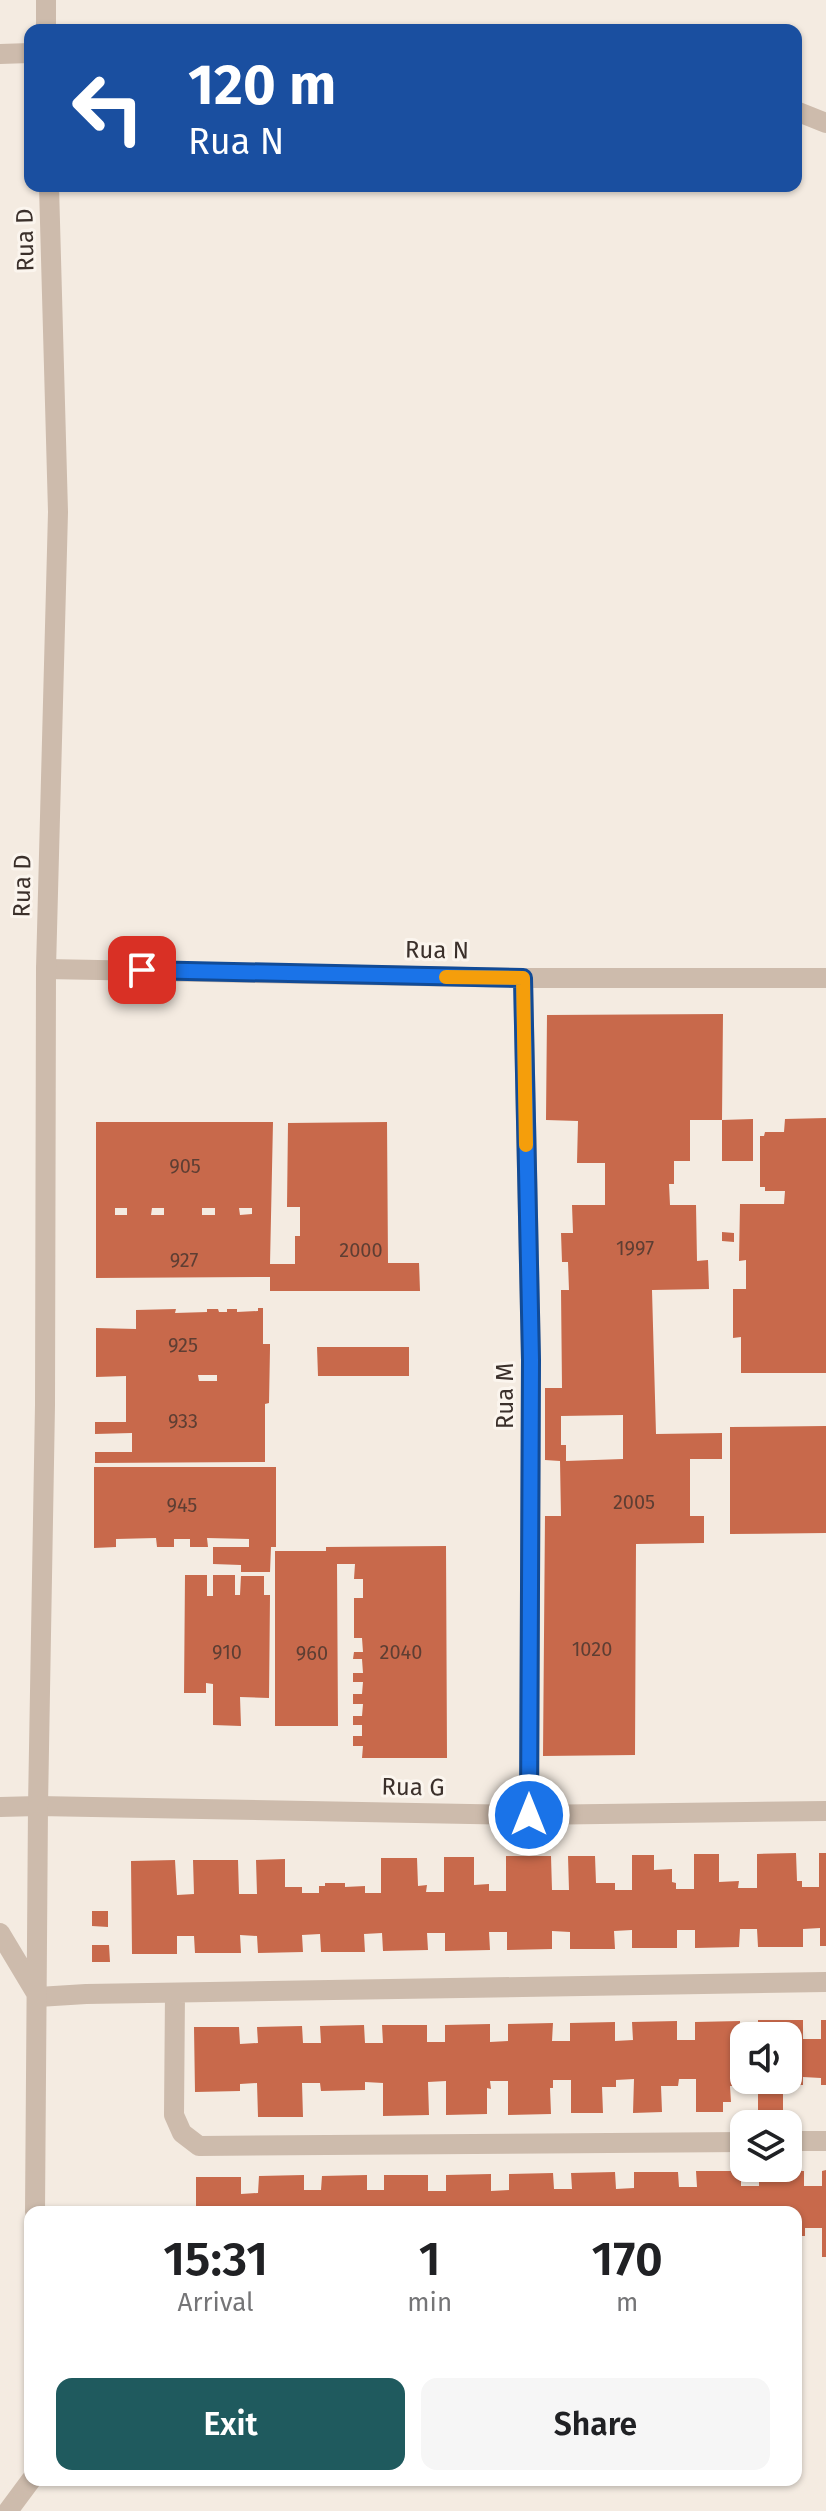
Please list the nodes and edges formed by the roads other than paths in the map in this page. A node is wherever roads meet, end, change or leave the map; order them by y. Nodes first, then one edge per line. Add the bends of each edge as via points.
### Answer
1 (46, 0) edge
2 (46, 24) edge
3 (24, 53) edge
4 (0, 54) edge
5 (802, 113) edge
6 (826, 123) edge
7 (49, 192) edge
8 (46, 969) junction
9 (523, 978) junction
10 (826, 978) edge
11 (38, 1806) junction
12 (0, 1807) edge
13 (826, 1811) edge
14 (529, 1815) junction
15 (0, 1933) edge
16 (826, 1982) edge
17 (175, 1993) junction
18 (38, 1997) junction
19 (802, 2141) edge
20 (826, 2141) edge
21 (730, 2142) edge
22 (35, 2206) edge
23 (27, 2486) edge
24 (8, 2511) edge

1 - 2 street
3 - 4 street
5 - 6 street
7 - 8 street, Rua D via 58,512
8 - 9 street, Rua N
8 - 11 street, Rua D
9 - 10 street, Rua N
9 - 14 street, Rua M via 531,1360
11 - 12 street, Rua G
11 - 14 street, Rua G
11 - 18 street, Rua D
13 - 14 street, Rua G
15 - 18 street
16 - 17 street
17 - 18 street
17 - 21 street via 174,2115 182,2133 199,2146
18 - 22 street, Rua D
19 - 20 street
23 - 24 street

